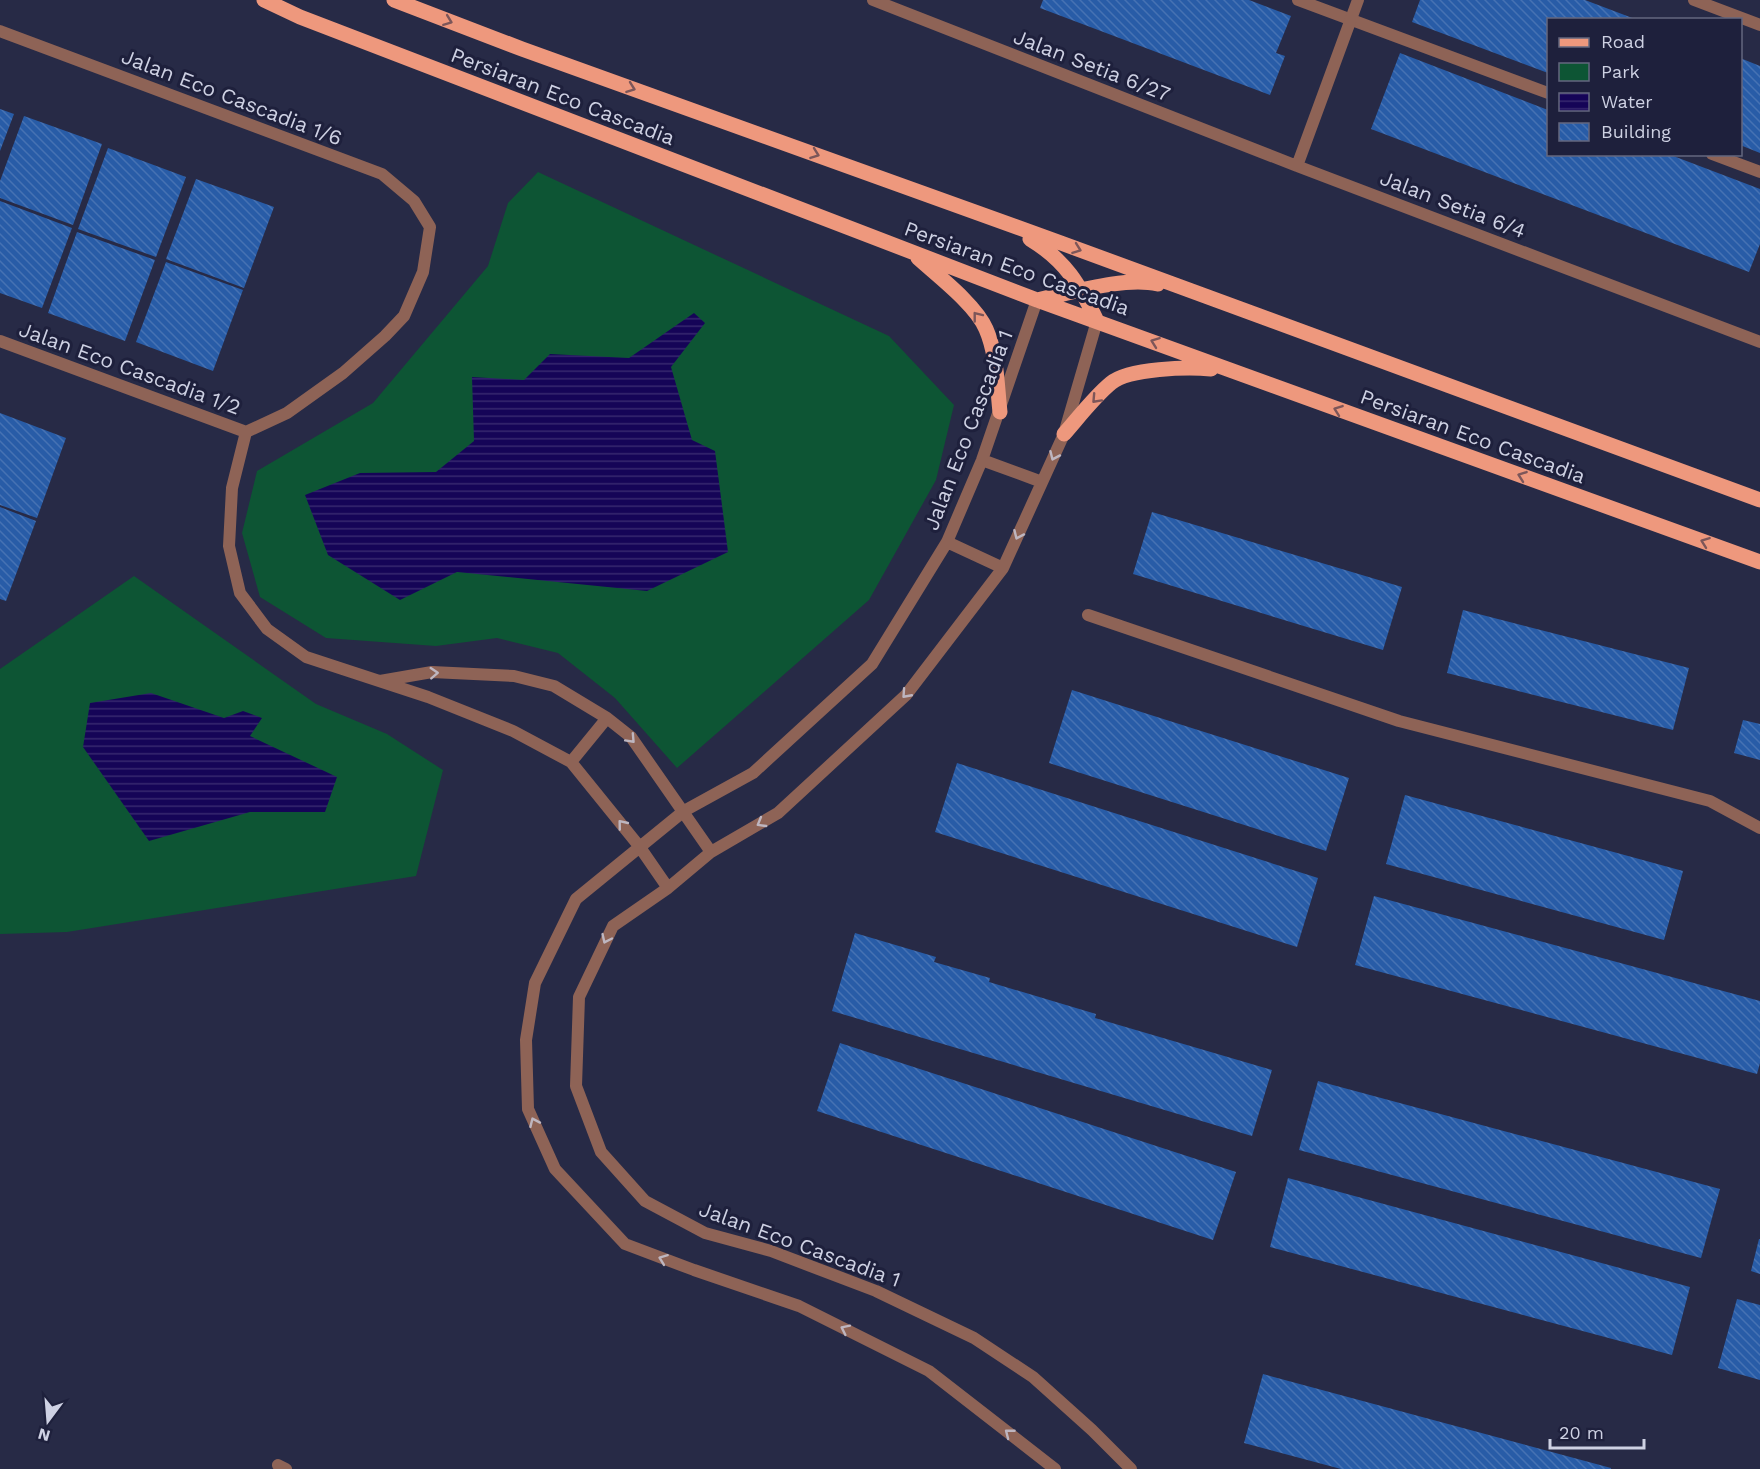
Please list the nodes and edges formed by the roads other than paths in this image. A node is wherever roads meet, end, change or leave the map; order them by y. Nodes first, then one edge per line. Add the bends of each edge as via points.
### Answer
1 (264, 0) edge
2 (394, 0) edge
3 (873, 0) edge
4 (1298, 0) edge
5 (1358, 0) edge
6 (1694, 0) edge
7 (1742, 18) edge
8 (1742, 18) edge
9 (1351, 20) junction
10 (1760, 25) edge
11 (0, 31) edge
12 (1547, 93) edge
13 (1717, 156) edge
14 (1297, 166) junction
15 (1760, 172) edge
16 (1005, 222) junction
17 (910, 251) junction
18 (1082, 290) junction
19 (1203, 295) junction
20 (1037, 300) junction
21 (1097, 321) junction
22 (0, 341) edge
23 (1760, 342) edge
24 (1229, 370) junction
25 (1000, 412) junction
26 (246, 432) junction
27 (1064, 434) junction
28 (982, 460) junction
29 (1042, 482) junction
30 (1760, 500) edge
31 (947, 542) junction
32 (1760, 562) edge
33 (1003, 568) junction
34 (1088, 615) dead end
35 (376, 682) junction
36 (607, 718) junction
37 (572, 762) junction
38 (684, 811) junction
39 (1760, 828) edge
40 (639, 846) junction
41 (711, 852) junction
42 (668, 888) junction
43 (1055, 1469) edge
44 (1131, 1469) edge

1 - 17 main road, Persiaran Eco Cascadia
2 -> 16 main road, Persiaran Eco Cascadia
3 - 14 street, Jalan Setia 6/27
4 - 9 street
5 - 9 street
6 - 8 street
7 - 10 street
9 - 12 street
9 - 14 street
11 - 26 street, Jalan Eco Cascadia 1/6 via 382,174 414,201 430,227 423,272 404,315 333,380 287,413
13 - 15 street
14 - 23 street, Jalan Setia 6/4
16 - 18 main road via 1050,251
16 -> 19 main road, Persiaran Eco Cascadia
17 - 20 main road, Persiaran Eco Cascadia
25 -> 17 main road via 986,328 951,288
18 - 19 main road via 1150,282
18 - 20 main road
18 - 21 main road
19 - 30 main road, Persiaran Eco Cascadia
20 - 21 main road, Persiaran Eco Cascadia
20 - 25 street, Jalan Eco Cascadia 1
24 -> 21 main road, Persiaran Eco Cascadia
21 - 27 street, Jalan Eco Cascadia 1
22 - 26 street, Jalan Eco Cascadia 1/2
24 -> 27 main road via 1191,367 1141,372 1113,381
32 -> 24 main road, Persiaran Eco Cascadia
25 - 28 street, Jalan Eco Cascadia 1
26 - 35 street via 232,488 229,546 240,593 267,629 306,657
27 -> 29 street, Jalan Eco Cascadia 1
28 - 29 street
28 - 31 street, Jalan Eco Cascadia 1
29 -> 33 street, Jalan Eco Cascadia 1
31 - 33 street
31 - 38 street, Jalan Eco Cascadia 1 via 873,664 753,773
33 -> 41 street, Jalan Eco Cascadia 1 via 906,695 778,813
34 - 39 street via 1399,721 1710,801
35 -> 36 street via 432,672 514,676 554,686
35 - 37 street via 428,697 513,731
36 - 37 street
36 -> 38 street via 631,737
40 -> 37 street
38 - 40 street, Jalan Eco Cascadia 1
38 - 41 street
40 - 42 street
43 -> 40 street, Jalan Eco Cascadia 1 via 930,1371 799,1306 625,1244 555,1169 528,1109 526,1040 535,983 576,899
41 - 42 street, Jalan Eco Cascadia 1
42 -> 44 street, Jalan Eco Cascadia 1 via 613,926 579,997 576,1086 601,1152 645,1201 705,1233 771,1251 876,1291 974,1338 1033,1377

